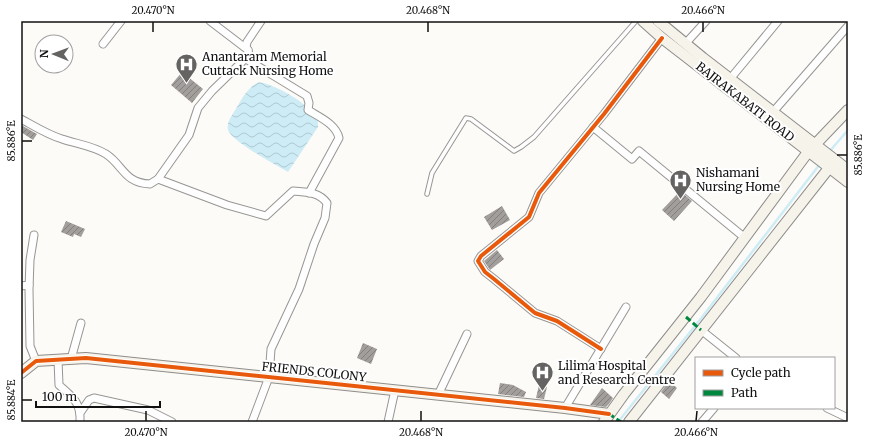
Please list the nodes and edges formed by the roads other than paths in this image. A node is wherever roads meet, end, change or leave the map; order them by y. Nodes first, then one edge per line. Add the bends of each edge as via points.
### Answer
1 (121, 21) edge
2 (210, 21) edge
3 (261, 21) edge
4 (636, 21) edge
5 (643, 21) edge
6 (658, 21) edge
7 (706, 21) edge
8 (778, 21) edge
9 (848, 26) edge
10 (662, 38) junction
11 (103, 44) dead end
12 (685, 44) junction
13 (248, 50) junction
14 (246, 59) junction
15 (730, 79) junction
16 (848, 110) edge
17 (773, 112) junction
18 (21, 118) edge
19 (593, 127) junction
20 (813, 149) junction
21 (829, 163) junction
22 (848, 170) edge
23 (158, 179) junction
24 (848, 182) edge
25 (309, 193) junction
26 (427, 194) dead end
27 (34, 234) dead end
28 (745, 238) junction
29 (30, 285) junction
30 (21, 286) edge
31 (626, 307) dead end
32 (81, 323) dead end
33 (701, 330) junction
34 (467, 334) dead end
35 (601, 350) junction
36 (735, 357) edge
37 (71, 359) junction
38 (58, 360) junction
39 (36, 361) junction
40 (21, 373) edge
41 (269, 377) junction
42 (395, 390) junction
43 (438, 395) junction
44 (565, 408) junction
45 (713, 409) edge
46 (830, 409) edge
47 (80, 413) junction
48 (846, 417) edge
49 (607, 418) edge
50 (80, 422) edge
51 (172, 422) edge
52 (252, 422) edge
53 (388, 422) edge
54 (629, 422) edge
55 (702, 422) edge

1 - 11 street
2 - 13 street
3 - 13 street via 247,42
4 - 26 lane via 534,137 514,151 471,119 466,118 432,173
5 - 10 street, BAJRAKABATI ROAD
6 - 12 street, BAJRAKABATI ROAD
7 - 12 street
8 - 15 street
9 - 17 street
10 - 19 street
10 - 20 street, BAJRAKABATI ROAD
12 - 15 street, BAJRAKABATI ROAD
13 - 14 street via 249,55
14 - 23 street via 198,108 189,134
14 - 25 street via 307,96 308,110 335,128 338,134 339,138
15 - 17 street, BAJRAKABATI ROAD
16 - 20 street
17 - 20 street, BAJRAKABATI ROAD
18 - 23 street via 42,131 106,154 135,181 150,184
19 - 28 street via 632,159 639,151
19 - 35 street via 539,192 529,217 478,261 485,272 535,313 557,321
20 - 21 street, BAJRAKABATI ROAD
20 - 28 street
21 - 22 street, BAJRAKABATI ROAD
21 - 24 street, BAJRAKABATI ROAD
21 - 33 street
23 - 25 street via 227,205 266,216 293,191
25 - 41 street via 322,197 327,203 325,218 299,289 271,349
27 - 29 street
28 - 49 street
29 - 30 street
29 - 39 street via 30,346
31 - 35 street
32 - 37 street
33 - 36 street
33 - 54 street
34 - 43 street
35 - 44 street
37 - 38 street, FRIENDS COLONY
37 - 41 street, FRIENDS COLONY via 86,358
38 - 39 street, FRIENDS COLONY
38 - 47 street via 59,385 77,401
39 - 40 street
41 - 42 street, FRIENDS COLONY
41 - 52 street
42 - 43 street, FRIENDS COLONY
42 - 53 street
43 - 44 street, FRIENDS COLONY
44 - 49 street, FRIENDS COLONY
45 - 55 street
46 - 48 street
47 - 50 street
47 - 51 street via 89,400 94,398 148,410

